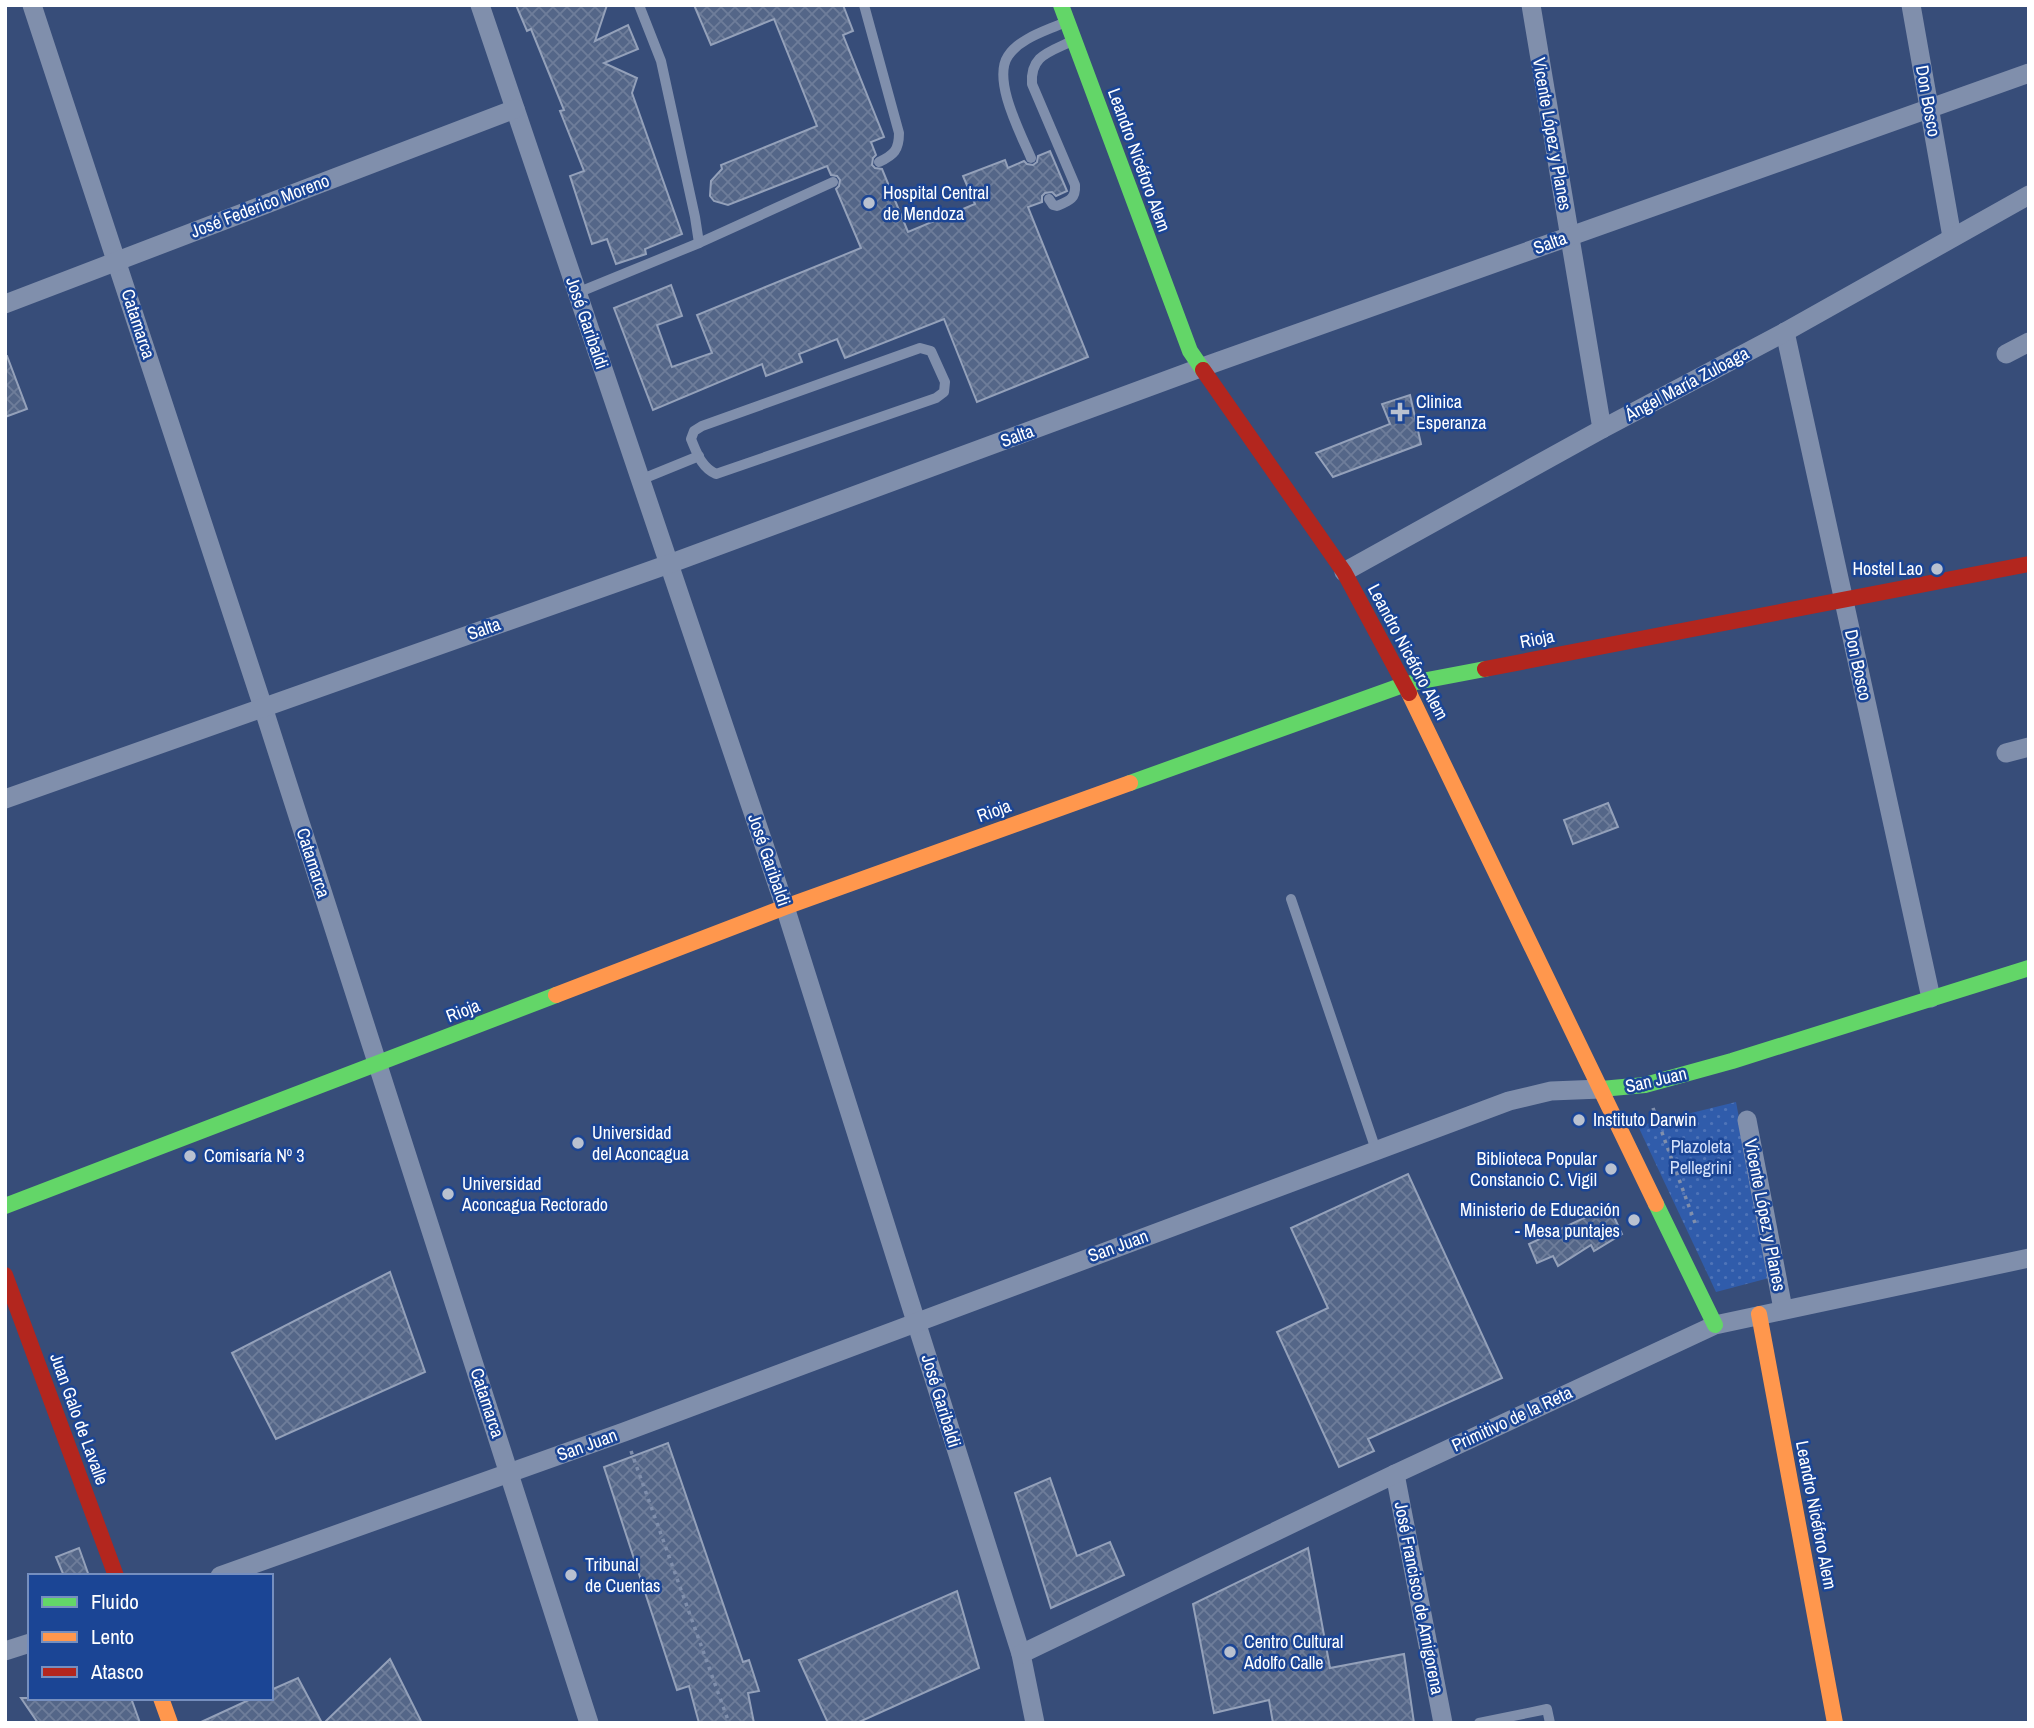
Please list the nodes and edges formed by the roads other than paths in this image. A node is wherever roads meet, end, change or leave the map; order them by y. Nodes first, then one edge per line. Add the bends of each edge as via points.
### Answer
1 (32, 5) edge
2 (480, 5) edge
3 (639, 5) edge
4 (864, 5) edge
5 (1531, 5) edge
6 (1911, 5) edge
7 (1064, 13) edge
8 (1074, 40) junction
9 (2029, 73) edge
10 (1928, 108) junction
11 (515, 109) junction
12 (1031, 158) dead end
13 (879, 162) dead end
14 (833, 182) dead end
15 (2029, 195) edge
16 (1049, 199) dead end
17 (1570, 236) junction
18 (1952, 237) junction
19 (699, 243) junction
20 (118, 261) junction
21 (577, 293) junction
22 (5, 304) edge
23 (1785, 332) junction
24 (2029, 342) edge
25 (2006, 354) dead end
26 (1200, 368) junction
27 (1602, 429) junction
28 (698, 456) junction
29 (640, 480) junction
30 (668, 565) junction
31 (2029, 565) edge
32 (1344, 572) junction
33 (1844, 600) junction
34 (1406, 684) junction
35 (263, 707) junction
36 (2029, 747) edge
37 (2006, 753) dead end
38 (5, 799) edge
39 (1291, 899) dead end
40 (785, 906) junction
41 (2029, 968) edge
42 (1931, 998) junction
43 (377, 1065) junction
44 (1601, 1089) junction
45 (1747, 1121) dead end
46 (1376, 1150) junction
47 (5, 1206) edge
48 (2029, 1258) edge
49 (5, 1275) edge
50 (1783, 1309) junction
51 (1759, 1314) junction
52 (916, 1321) junction
53 (1715, 1325) junction
54 (509, 1473) junction
55 (1395, 1474) junction
56 (115, 1574) edge
57 (226, 1574) edge
58 (28, 1644) edge
59 (5, 1651) edge
60 (1021, 1654) junction
61 (162, 1700) edge
62 (170, 1723) edge
63 (589, 1723) edge
64 (1035, 1723) edge
65 (1443, 1723) edge
66 (1479, 1723) edge
67 (1550, 1723) edge
68 (1835, 1723) edge

1 - 20 street, Catamarca
2 - 11 street, José Garibaldi
3 - 19 lane via 661,61
4 - 13 lane via 899,133 899,147
5 - 17 street, Vicente López y Planes
6 - 10 street, Don Bosco
7 - 8 street, Leandro Nicéforo Alem
7 - 12 lane via 1007,57 1005,92
8 - 16 lane via 1040,57 1031,69 1032,84 1075,185 1073,199 1058,206
8 - 26 street, Leandro Nicéforo Alem via 1183,334
9 - 10 street, Salta
10 - 17 street, Salta
10 - 18 street, Don Bosco
11 - 20 street, José Federico Moreno
11 - 21 street, José Garibaldi
14 - 19 lane
15 - 18 street, Ángel María Zuloaga
17 - 26 street, Salta
17 - 27 street, Vicente López y Planes
18 - 23 street, Ángel María Zuloaga
19 - 21 lane
20 - 22 street, José Federico Moreno
20 - 35 street, Catamarca
21 - 29 street, José Garibaldi
23 - 27 street, Ángel María Zuloaga
23 - 33 street, Don Bosco
24 - 25 street
26 - 30 street, Salta
26 - 32 street, Leandro Nicéforo Alem
27 - 32 street, Ángel María Zuloaga
28 - 28 lane via 706,469 716,474 936,398 944,392 945,382 931,351 920,348 702,426 691,439
28 - 29 lane
29 - 30 street, José Garibaldi
30 - 35 street, Salta
30 - 40 street, José Garibaldi
31 - 33 street, Rioja
32 - 34 street, Leandro Nicéforo Alem
33 - 34 street, Rioja
33 - 42 street, Don Bosco
34 - 40 street, Rioja
34 - 44 street, Leandro Nicéforo Alem
35 - 38 street, Salta
35 - 43 street, Catamarca
36 - 37 street
39 - 46 lane
40 - 43 street, Rioja
40 - 52 street, José Garibaldi
41 - 42 street, San Juan
42 - 44 street, San Juan via 1644,1085
43 - 47 street, Rioja
43 - 54 street, Catamarca
44 - 46 street, San Juan via 1529,1094
44 - 53 street, Leandro Nicéforo Alem
45 - 50 street, Vicente López y Planes
46 - 52 street, San Juan
48 - 50 street, Primitivo de la Reta
49 - 56 street, Juan Galo de Lavalle
50 - 51 street, Primitivo de la Reta
51 - 53 street, Primitivo de la Reta
51 - 68 street, Leandro Nicéforo Alem
52 - 54 street, San Juan
52 - 60 street, José Garibaldi
53 - 55 street, Primitivo de la Reta
54 - 57 street, San Juan
54 - 63 street, Catamarca
55 - 60 street, Primitivo de la Reta
55 - 65 street, José Francisco de Amigorena
58 - 59 street
60 - 64 street, José Garibaldi
61 - 62 street
66 - 67 lane via 1547,1709

